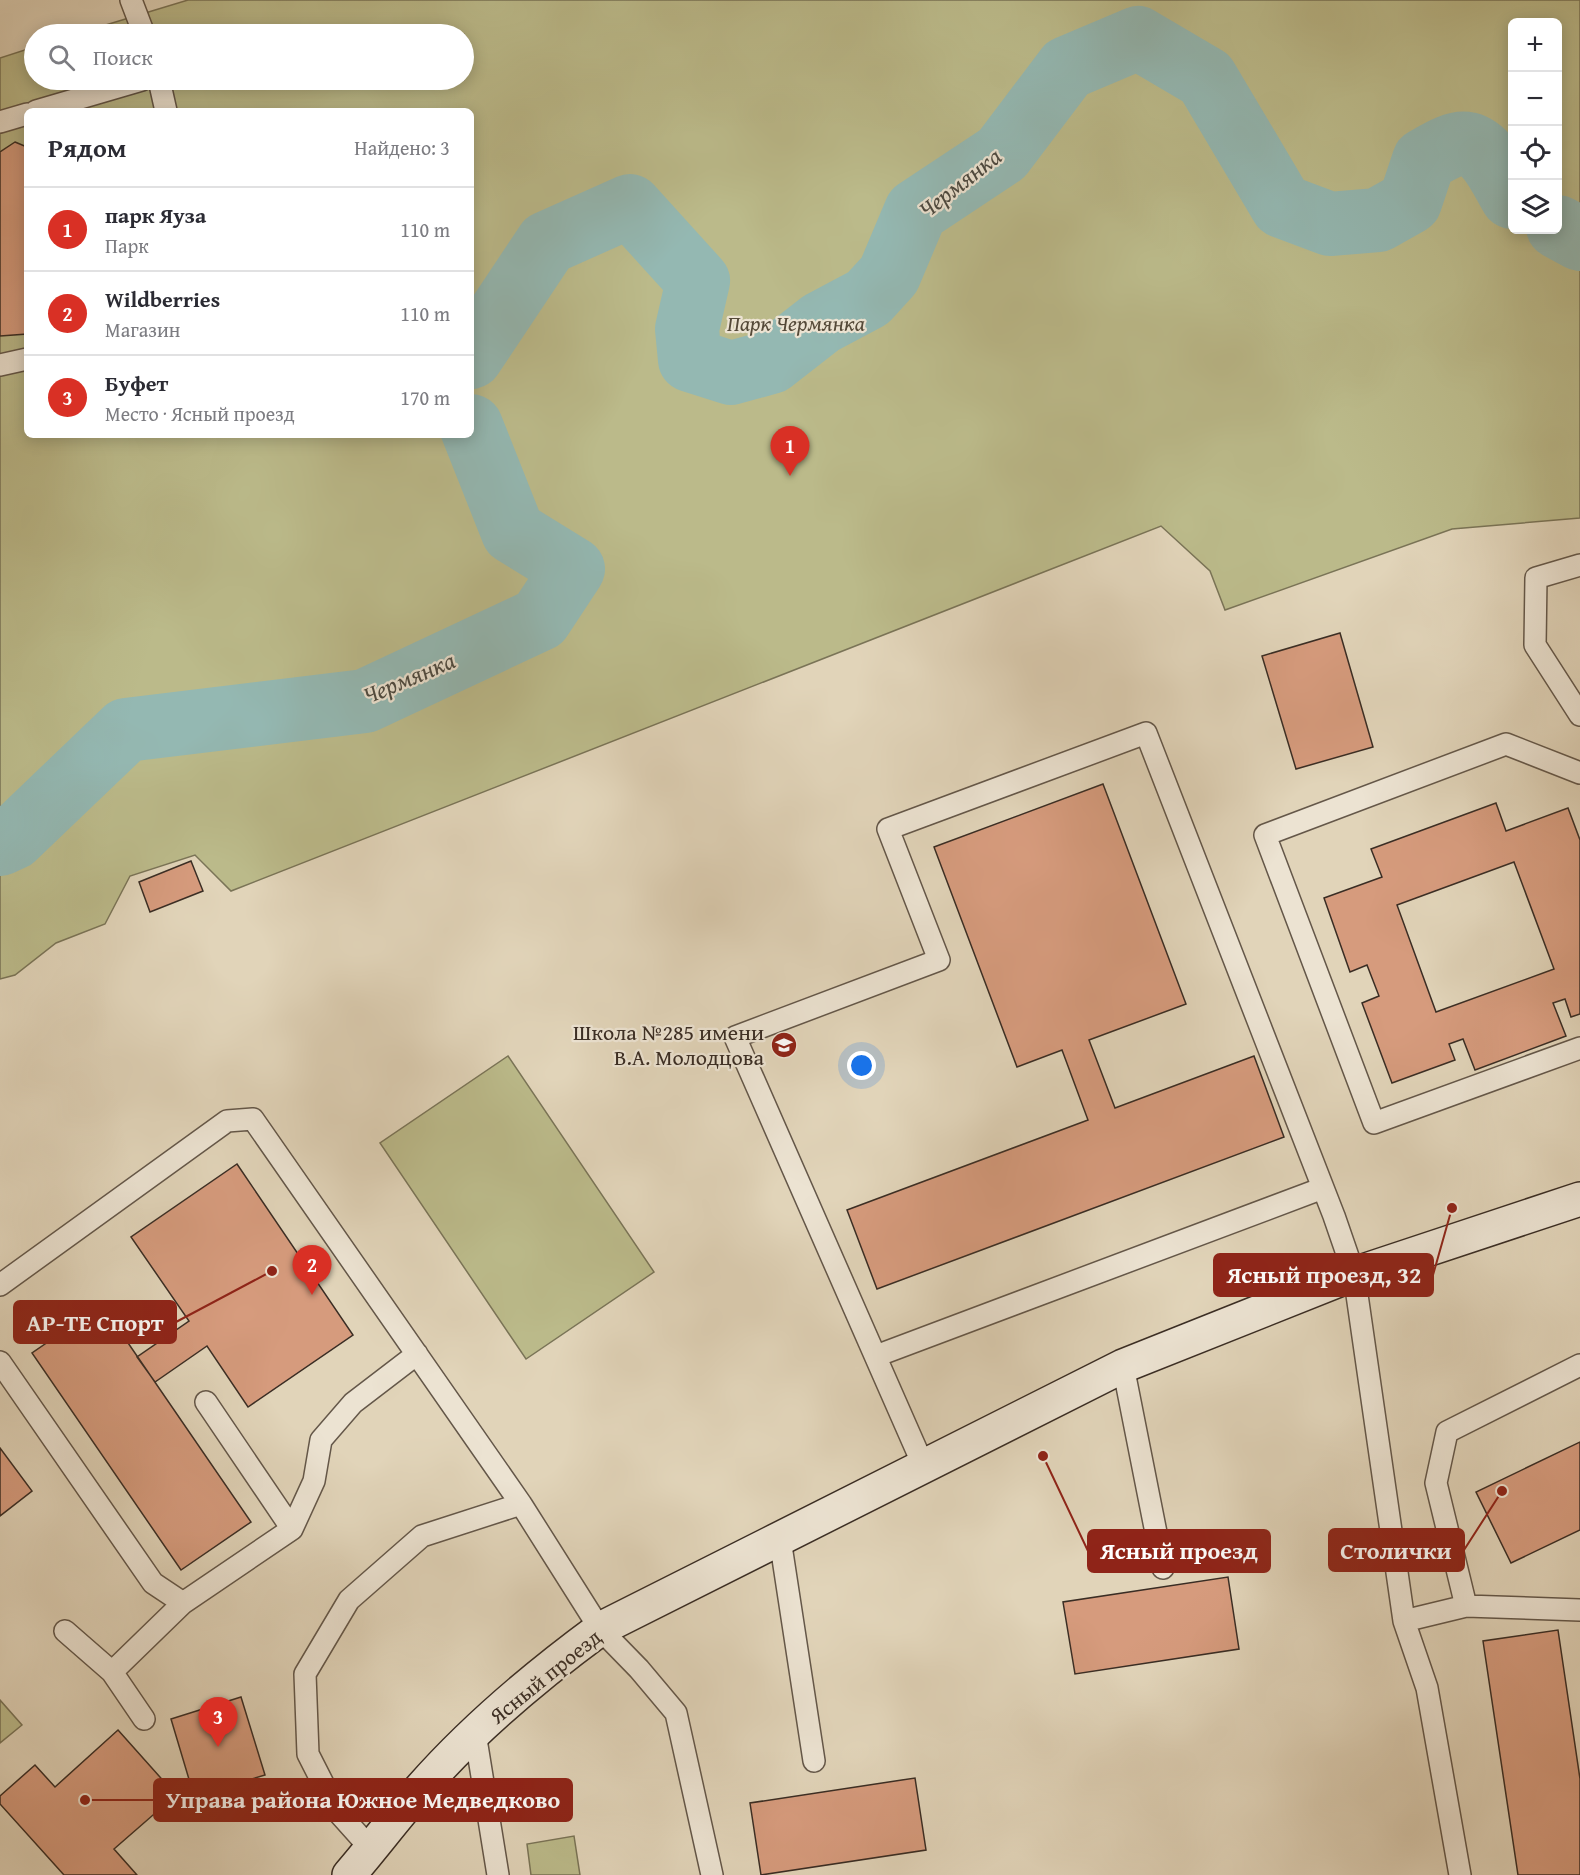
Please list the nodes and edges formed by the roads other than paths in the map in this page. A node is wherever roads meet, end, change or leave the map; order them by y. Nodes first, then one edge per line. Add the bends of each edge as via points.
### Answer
1 (132, 0) edge
2 (140, 24) edge
3 (108, 90) edge
4 (161, 90) edge
5 (46, 108) edge
6 (165, 108) edge
7 (24, 115) edge
8 (0, 122) edge
9 (24, 359) edge
10 (0, 365) edge
11 (1580, 566) edge
12 (1580, 715) edge
13 (1580, 773) edge
14 (1580, 1048) edge
15 (1323, 1188) junction
16 (1580, 1199) edge
17 (1354, 1274) junction
18 (0, 1285) edge
19 (417, 1354) junction
20 (876, 1356) junction
21 (0, 1362) edge
22 (1580, 1365) edge
23 (1123, 1366) junction
24 (206, 1402) dead end
25 (924, 1467) junction
26 (521, 1504) junction
27 (292, 1529) junction
28 (780, 1539) junction
29 (1163, 1568) dead end
30 (183, 1602) junction
31 (1466, 1606) junction
32 (1580, 1610) edge
33 (1404, 1621) junction
34 (600, 1629) junction
35 (65, 1631) dead end
36 (112, 1672) junction
37 (144, 1719) dead end
38 (475, 1733) junction
39 (814, 1761) dead end
40 (371, 1849) junction
41 (349, 1875) edge
42 (498, 1875) edge
43 (712, 1875) edge
44 (1460, 1875) edge

1 - 2 lane
3 - 5 lane
4 - 6 lane
7 - 8 lane
9 - 10 lane
11 - 12 lane via 1536,578 1535,645
13 - 14 lane via 1506,744 1265,835 1374,1123
15 - 17 lane
15 - 20 lane
15 - 20 lane via 1146,732 888,829 939,960 735,1037
16 - 17 street, Ясный проезд
17 - 23 street, Ясный проезд
17 - 33 lane
18 - 19 lane via 227,1121 253,1119
19 - 26 lane
19 - 27 lane via 353,1403 321,1440 314,1481
20 - 25 lane
21 - 30 lane via 153,1583
22 - 31 lane via 1447,1432 1436,1483
23 - 25 street, Ясный проезд
23 - 29 lane
24 - 27 lane
25 - 28 street, Ясный проезд
26 - 34 lane
26 - 40 lane via 423,1536 349,1600 305,1674 308,1754 337,1811
27 - 30 lane
28 - 34 street, Ясный проезд
28 - 39 lane
30 - 36 lane
31 - 32 lane
31 - 33 lane
33 - 44 lane via 1427,1688
34 - 38 street, Ясный проезд via 543,1671
34 - 43 lane via 676,1713
35 - 36 lane
36 - 37 lane
38 - 40 street, Ясный проезд via 423,1786
38 - 42 lane
40 - 41 street, Ясный проезд

